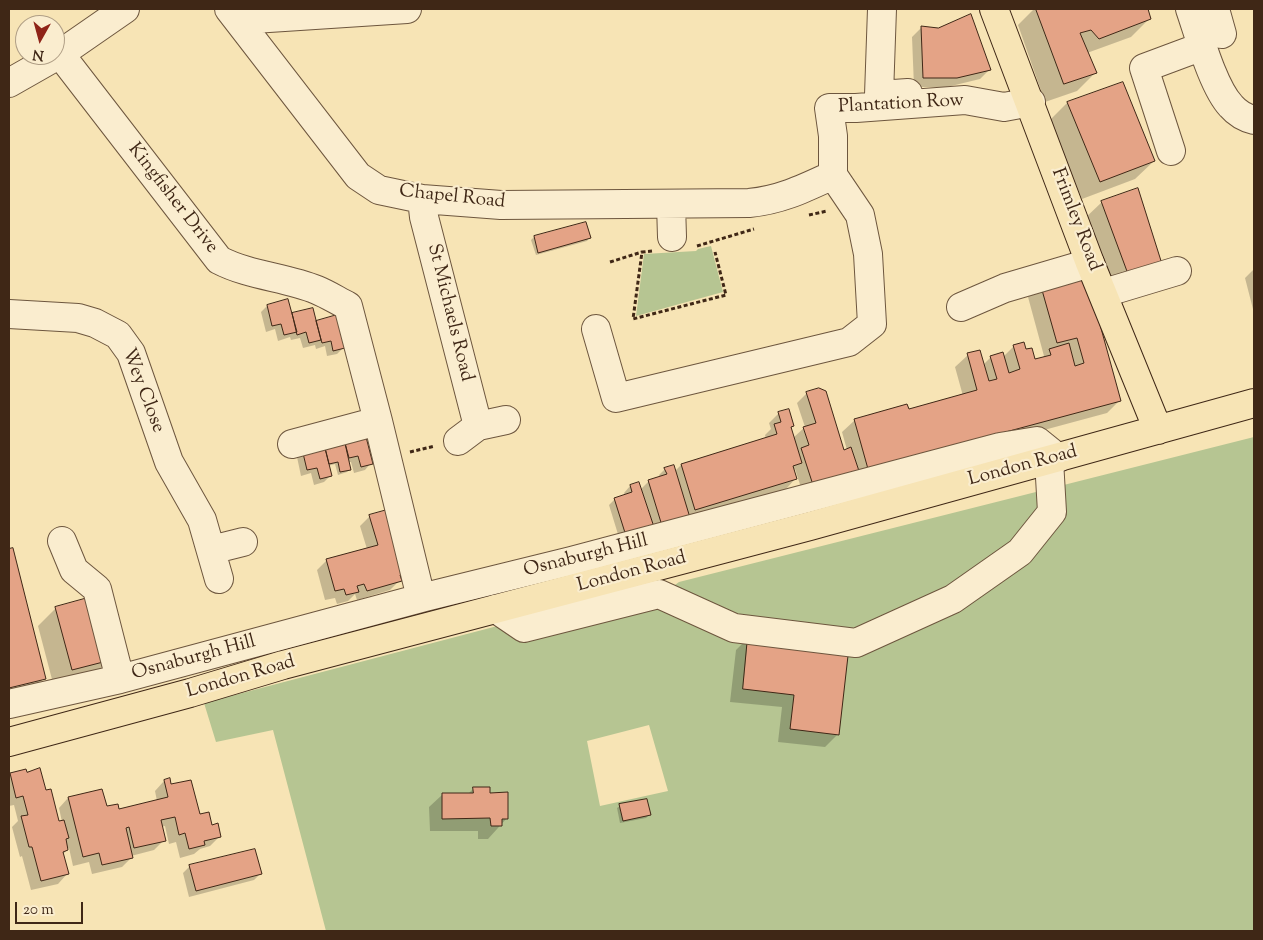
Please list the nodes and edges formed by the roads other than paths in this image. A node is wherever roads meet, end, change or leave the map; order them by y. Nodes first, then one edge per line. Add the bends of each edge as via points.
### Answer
1 (125, 9) edge
2 (407, 9) edge
3 (882, 9) edge
4 (994, 9) edge
5 (1190, 9) edge
6 (233, 14) edge
7 (1213, 30) edge
8 (65, 51) edge
9 (65, 60) edge
10 (41, 65) edge
11 (9, 83) edge
12 (1027, 94) junction
13 (1254, 120) edge
14 (1171, 151) dead end
15 (833, 175) junction
16 (422, 200) junction
17 (671, 204) junction
18 (673, 245) road end
19 (1090, 263) junction
20 (1177, 271) dead end
21 (1104, 294) junction
22 (961, 307) dead end
23 (9, 314) edge
24 (596, 330) dead end
25 (1254, 403) edge
26 (506, 420) dead end
27 (378, 421) junction
28 (1158, 430) junction
29 (292, 444) dead end
30 (1053, 459) junction
31 (62, 541) dead end
32 (243, 542) dead end
33 (211, 550) junction
34 (218, 579) dead end
35 (421, 598) junction
36 (496, 609) junction
37 (107, 682) junction
38 (9, 704) edge
39 (117, 713) junction
40 (9, 742) edge

1 - 8 street
2 - 6 street
3 - 12 street via 879,95
4 - 12 main road, Frimley Road
5 - 7 street
6 - 16 street, Chapel Road via 358,176 379,190
7 - 13 street via 1221,92 1232,108
7 - 14 street via 1144,68
9 - 27 street, Kingfisher Drive via 220,260 233,267 317,290 348,306
10 - 11 street
12 - 15 street, Plantation Row via 1004,107 965,100 829,108
12 - 19 main road, Frimley Road
15 - 17 street, Chapel Road via 768,201
15 - 24 street via 860,215 868,254 872,324 849,342 616,398
16 - 17 street, Chapel Road via 501,205
16 - 26 street, St Michaels Road via 468,434
17 - 18 street
19 - 21 main road, Frimley Road
19 - 22 street via 1005,288
20 - 21 street
21 - 28 main road, Frimley Road
23 - 33 street, Wey Close via 78,318 118,335 131,352 168,462 202,520
25 - 28 main road, London Road
27 - 29 street
27 - 35 street, Kingfisher Drive
28 - 30 main road, London Road
30 - 35 street, Osnaburgh Hill via 1037,441 1000,447
30 - 36 main road, London Road
30 - 36 street via 1052,512 1020,552 953,599 856,643 734,628 660,594 524,628
31 - 37 street via 74,570 97,589
32 - 33 street
33 - 34 street, Wey Close
35 - 37 street, Osnaburgh Hill
36 - 39 main road, London Road
37 - 38 street, Osnaburgh Hill
37 - 39 street, Osnaburgh Hill
39 - 40 main road, London Road

